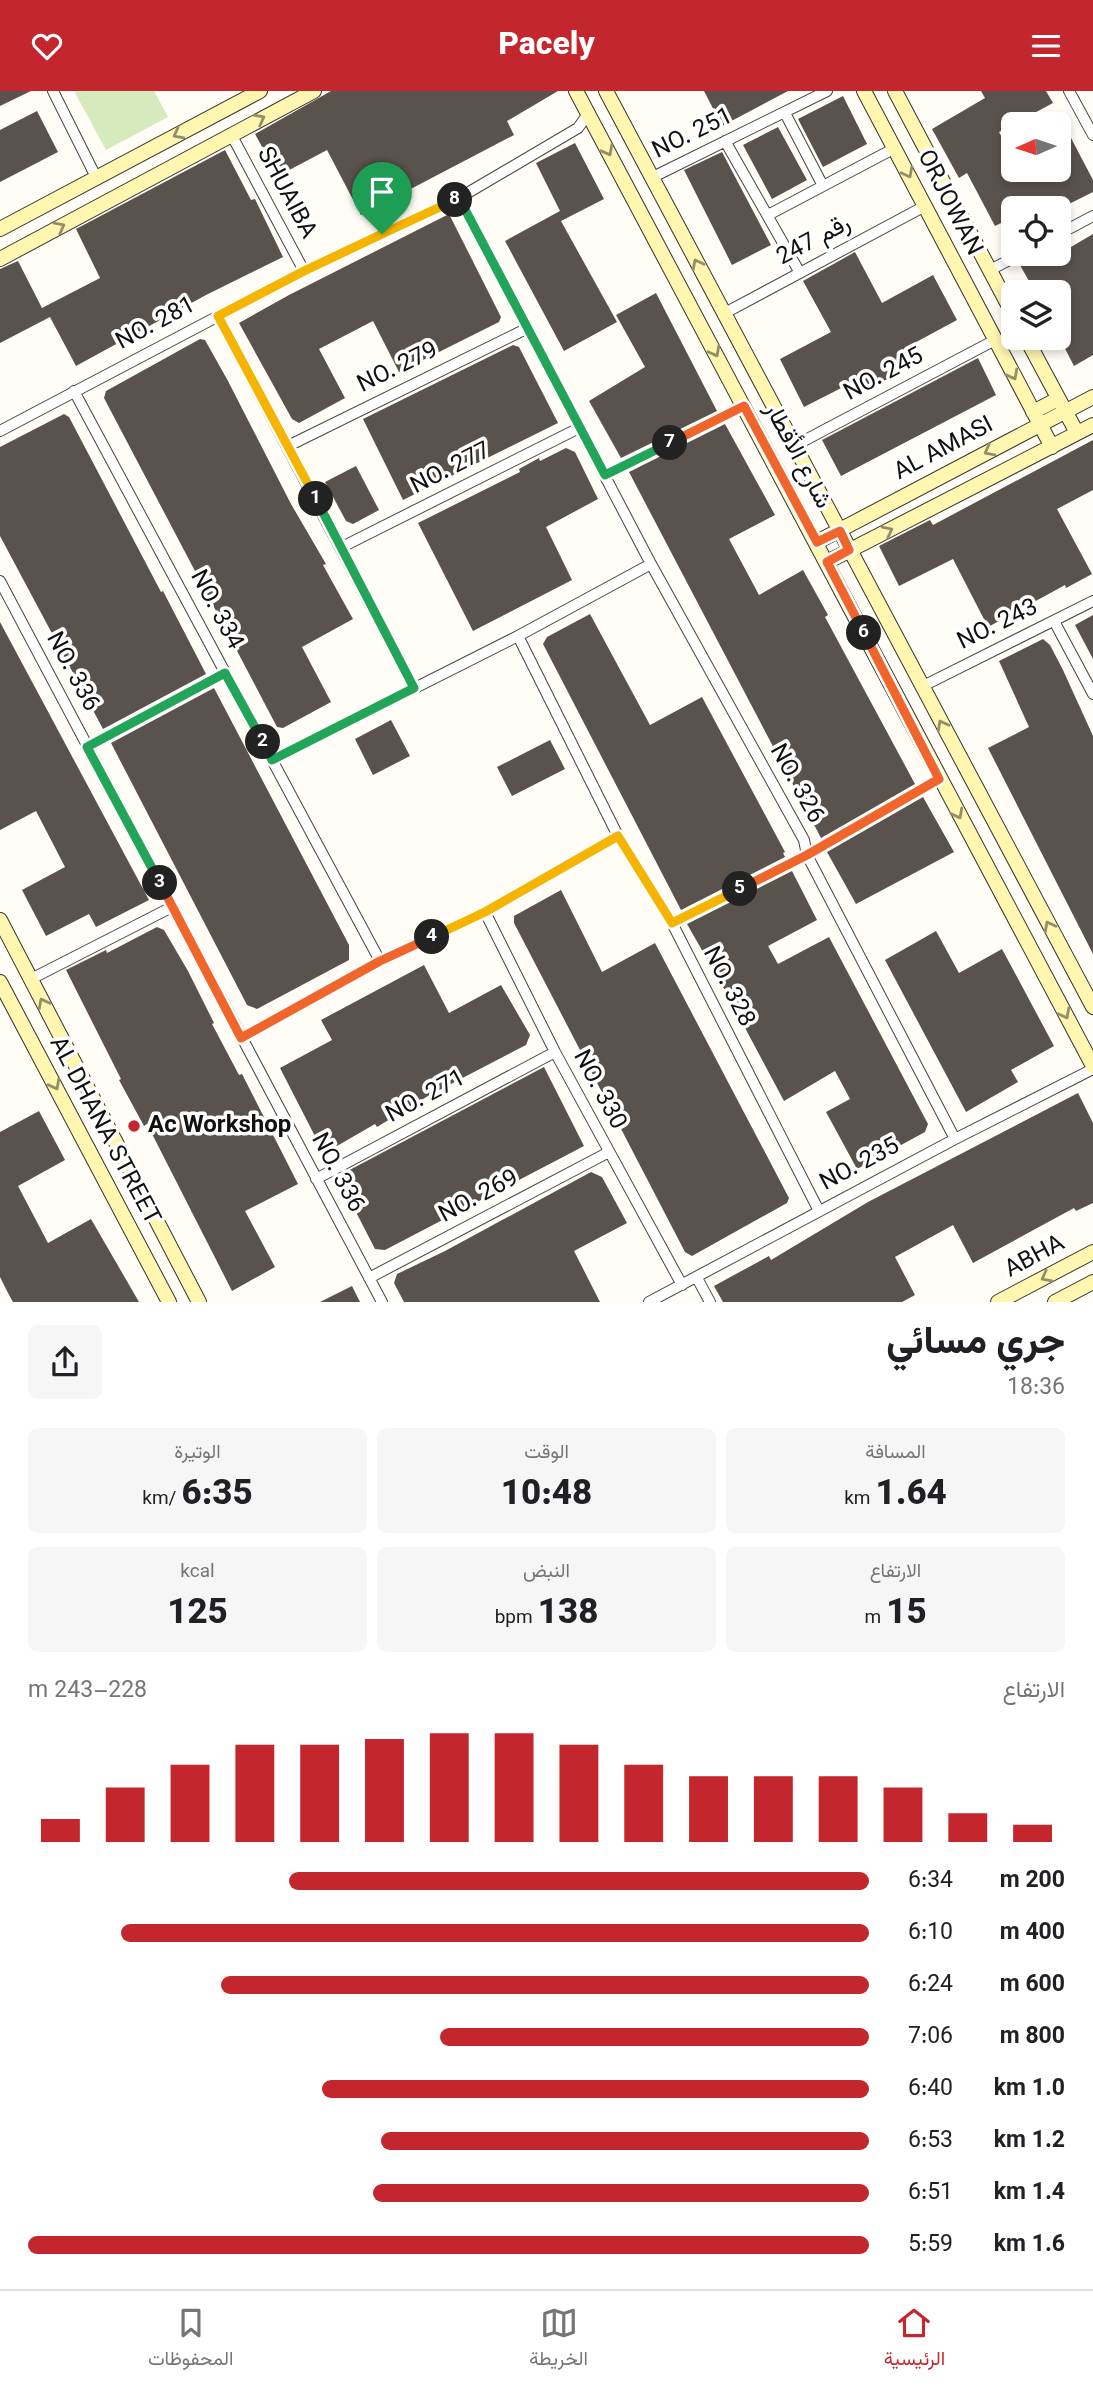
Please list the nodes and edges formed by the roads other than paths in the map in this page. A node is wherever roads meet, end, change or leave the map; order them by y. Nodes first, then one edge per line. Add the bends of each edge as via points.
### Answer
1 (53, 91) edge
2 (260, 91) edge
3 (314, 91) edge
4 (576, 91) edge
5 (606, 91) edge
6 (827, 91) edge
7 (864, 91) edge
8 (895, 91) edge
9 (1069, 91) edge
10 (785, 113) junction
11 (588, 114) junction
12 (231, 134) junction
13 (1093, 135) edge
14 (725, 141) junction
15 (895, 148) junction
16 (96, 177) junction
17 (653, 177) junction
18 (823, 186) junction
19 (459, 198) junction
20 (925, 206) junction
21 (768, 215) junction
22 (1093, 216) edge
23 (1071, 228) edge
24 (0, 229) edge
25 (0, 260) edge
26 (1001, 264) edge
27 (990, 270) junction
28 (304, 271) junction
29 (800, 273) junction
30 (1001, 291) edge
31 (723, 314) junction
32 (218, 316) junction
33 (528, 328) junction
34 (995, 340) junction
35 (1032, 350) edge
36 (74, 391) junction
37 (1093, 397) edge
38 (1062, 405) junction
39 (744, 406) junction
40 (1036, 418) junction
41 (1093, 425) edge
42 (579, 428) junction
43 (0, 431) edge
44 (1077, 433) junction
45 (288, 446) junction
46 (794, 446) junction
47 (1052, 447) junction
48 (605, 475) junction
49 (840, 531) junction
50 (817, 542) junction
51 (341, 547) junction
52 (849, 550) junction
53 (827, 562) junction
54 (651, 564) junction
55 (0, 581) edge
56 (1093, 601) edge
57 (1054, 621) junction
58 (518, 636) junction
59 (225, 673) junction
60 (921, 687) junction
61 (414, 688) junction
62 (1093, 694) edge
63 (87, 747) junction
64 (272, 760) junction
65 (939, 779) junction
66 (618, 836) junction
67 (807, 855) junction
68 (172, 907) junction
69 (485, 912) junction
70 (0, 920) edge
71 (672, 923) junction
72 (380, 961) junction
73 (31, 979) junction
74 (0, 982) edge
75 (4, 998) edge
76 (1093, 1007) edge
77 (241, 1038) junction
78 (555, 1052) junction
79 (1093, 1068) edge
80 (955, 1139) junction
81 (608, 1152) junction
82 (316, 1178) junction
83 (819, 1211) junction
84 (1093, 1252) edge
85 (369, 1278) junction
86 (697, 1278) junction
87 (1093, 1282) edge
88 (682, 1285) junction
89 (169, 1302) edge
90 (199, 1302) edge
91 (382, 1302) edge
92 (649, 1302) edge
93 (710, 1302) edge
94 (998, 1302) edge
95 (1055, 1302) edge

1 - 16 street
2 -> 16 street
12 -> 3 street
4 - 11 street, شارع الأقطار
5 - 17 street, شارع الأقطار
6 - 10 street, NO. 251
7 - 15 street, ORJOWAN
8 - 27 street, ORJOWAN
9 - 13 street
10 - 14 street, NO. 251
10 - 18 street
11 - 19 street, NO. 281 via 578,128
11 -> 39 street, شارع الأقطار
25 -> 12 street
12 - 28 street, SHUAIBA
14 - 17 street, NO. 251
14 - 21 street
15 - 18 street
15 -> 20 street, ORJOWAN
16 - 24 street
31 -> 17 street, شارع الأقطار
18 - 21 street
19 - 28 street, NO. 281
19 - 33 street, NO. 326
20 - 29 street, رقم 247
20 - 34 street, ORJOWAN
21 - 29 street
22 - 23 street
26 - 27 street
27 - 30 street, ORJOWAN
28 - 32 street, NO. 281
29 - 31 street, رقم 247
31 - 46 street, شارع الأقطار
32 - 36 street, NO. 281
32 - 45 street
33 - 42 street, NO. 326
33 - 45 street, NO. 279
34 -> 40 street, ORJOWAN
34 - 46 street, NO. 245
35 - 38 street
36 - 43 street, NO. 281
36 - 59 street, NO. 334
37 - 38 street, AL AMASI
38 - 40 street, AL AMASI
38 - 44 street
39 - 48 street
39 - 50 street, شارع الأقطار
40 - 47 street, ORJOWAN
40 -> 49 street, AL AMASI
41 - 44 street, AL AMASI
42 - 48 street, NO. 326
42 - 51 street, NO. 277
44 - 47 street, AL AMASI
45 - 51 street
46 - 49 street, شارع الأقطار
52 -> 47 street, AL AMASI
48 - 54 street, NO. 326
49 - 50 street, AL AMASI
49 - 52 street, شارع الأقطار
50 - 53 street, شارع الأقطار
51 - 61 street
52 - 53 street, AL AMASI
52 - 60 street, شارع الأقطار
53 - 65 street, شارع الأقطار
54 - 58 street
54 - 67 street, NO. 326 via 804,840
55 - 63 street, NO. 336
56 - 57 street, NO. 243
57 - 60 street, NO. 243
57 - 62 street
58 - 61 street
58 - 66 street, NO. 328
59 - 63 street
59 - 64 street, NO. 334
76 -> 60 street, شارع الأقطار
61 - 64 street
63 - 68 street, NO. 336
64 - 72 street, NO. 334
65 - 67 street
65 -> 79 street, شارع الأقطار
66 - 69 street
66 - 71 street, NO. 328
67 - 71 street
67 - 80 street, NO. 326
68 - 73 street
68 - 77 street, NO. 336
69 - 72 street
69 - 78 street, NO. 330
70 - 73 street, AL DHANA STREET
71 - 83 street, NO. 328
72 - 77 street
90 -> 73 street, AL DHANA STREET
74 - 75 street, AL DHANA STREET
75 -> 89 street, AL DHANA STREET
77 - 82 street, NO. 336
78 - 81 street, NO. 330
78 - 82 street, NO. 271
79 - 80 street, NO. 235
80 - 83 street, NO. 235
81 - 85 street, NO. 269
81 - 88 street, NO. 330
82 - 85 street, NO. 336
83 - 86 street, NO. 235
84 -> 94 street, ABHA
85 - 91 street, NO. 336
86 - 88 street, NO. 235
86 - 93 street
87 - 95 street, ABHA
88 - 92 street, NO. 235

